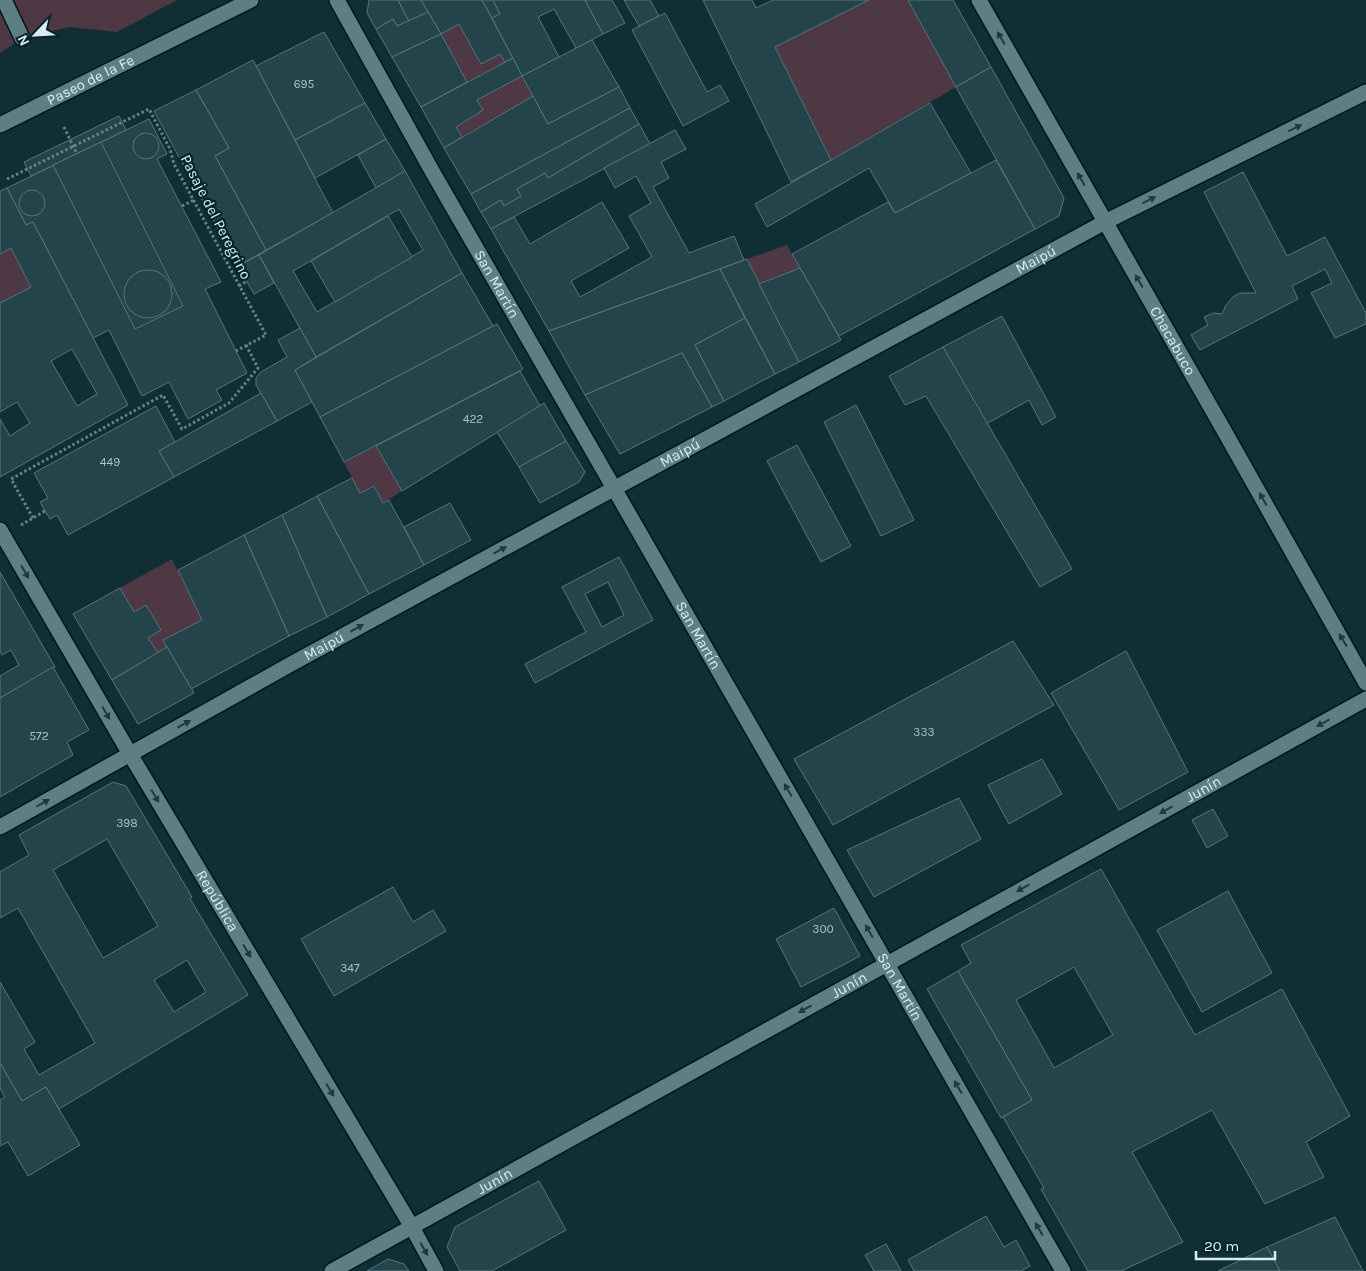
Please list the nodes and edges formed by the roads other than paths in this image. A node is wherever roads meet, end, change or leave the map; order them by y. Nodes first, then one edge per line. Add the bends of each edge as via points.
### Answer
1 (4, 0) edge
2 (251, 0) edge
3 (337, 0) edge
4 (979, 0) edge
5 (22, 38) dead end
6 (1366, 92) edge
7 (0, 125) edge
8 (1106, 222) junction
9 (615, 488) junction
10 (1, 532) edge
11 (1366, 683) edge
12 (1366, 699) edge
13 (130, 754) junction
14 (0, 827) edge
15 (888, 963) junction
16 (412, 1227) junction
17 (332, 1271) edge
18 (436, 1271) edge
19 (1063, 1271) edge

1 - 5 street
2 - 7 street, Paseo de la Fe
3 - 9 street, San Martín
8 -> 4 street, Chacabuco
8 -> 6 street, Maipú
8 - 9 street, Maipú
11 -> 8 street, Chacabuco
13 -> 9 street, Maipú
15 -> 9 street, San Martín
10 -> 13 street, República
12 -> 15 street, Junín
14 -> 13 street, Maipú
13 -> 16 street, República
15 -> 16 street, Junín
19 -> 15 street, San Martín
16 - 17 street, Junín
16 -> 18 street, República

